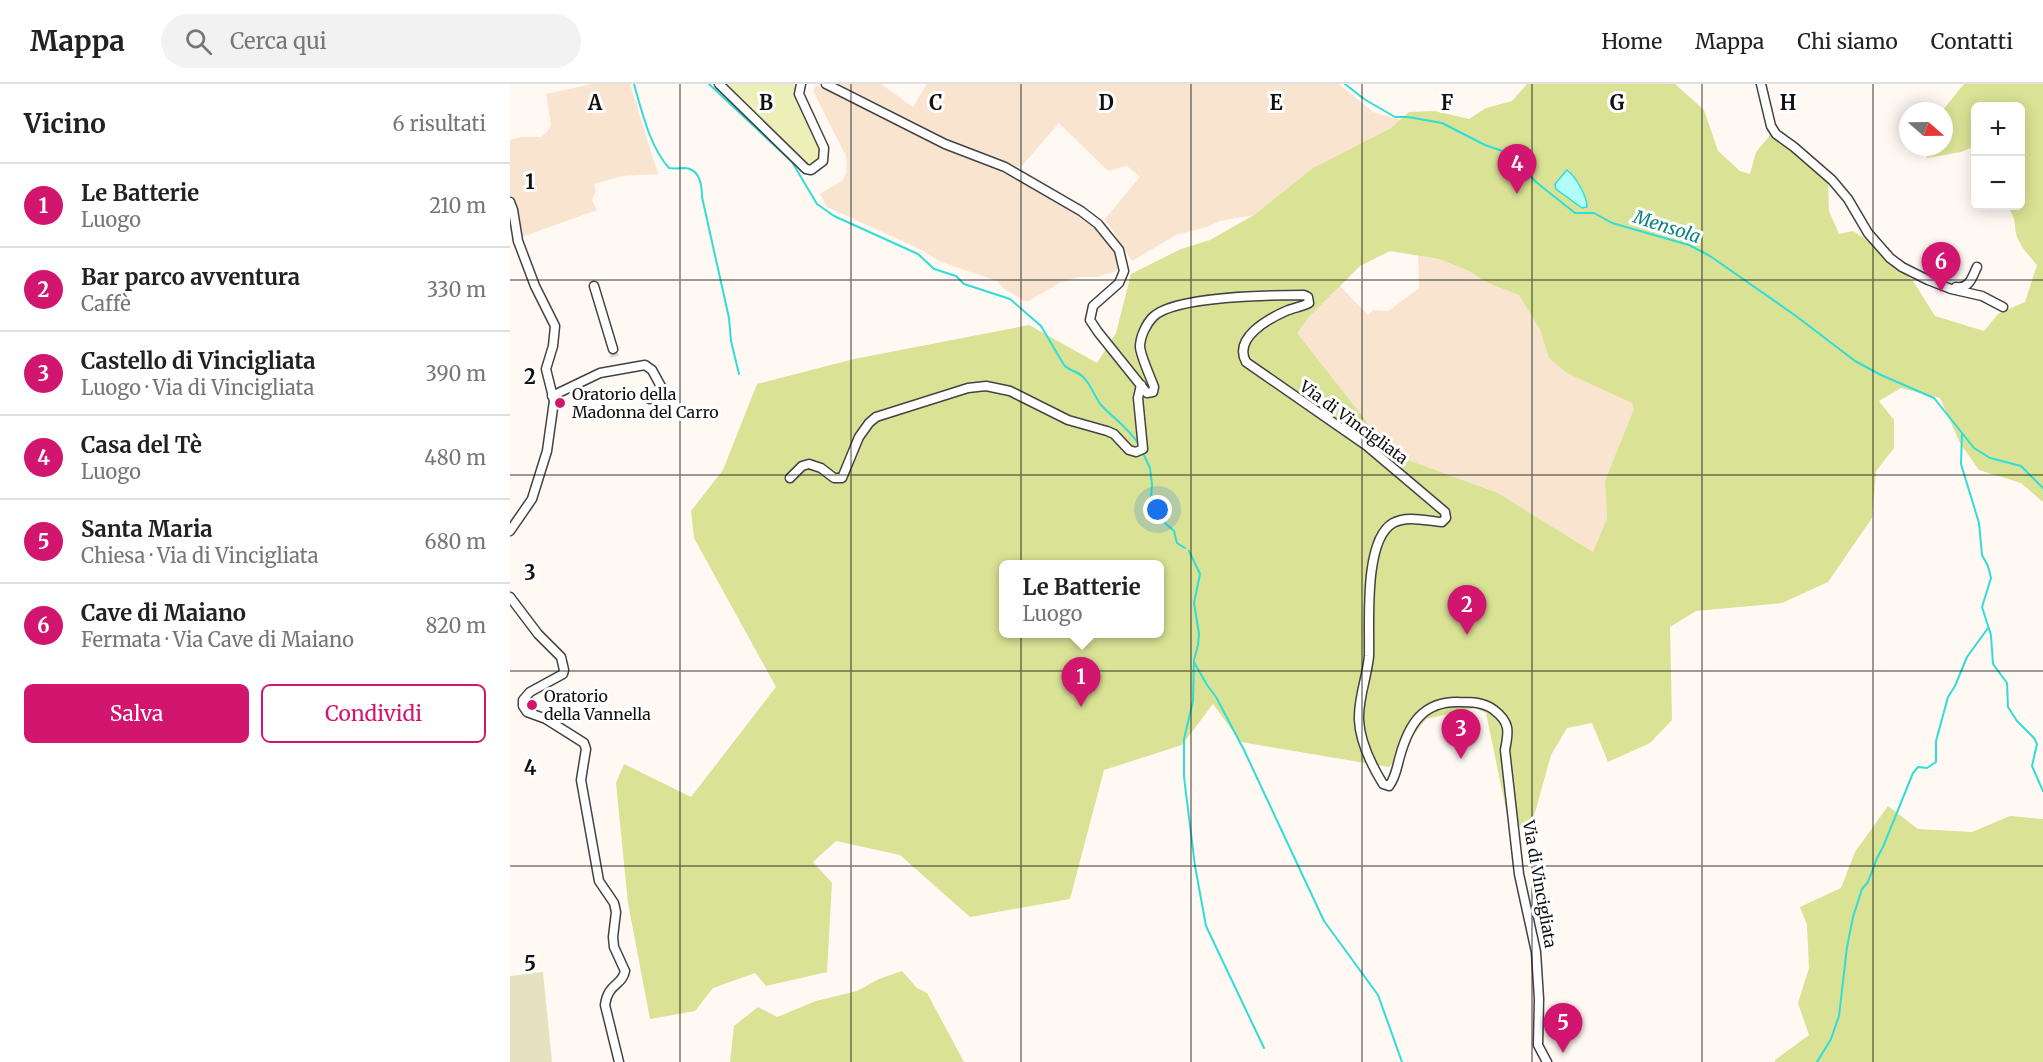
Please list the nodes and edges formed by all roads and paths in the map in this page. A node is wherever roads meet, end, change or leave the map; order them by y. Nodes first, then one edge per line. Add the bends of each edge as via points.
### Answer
1 (719, 84) edge
2 (801, 84) edge
3 (826, 84) edge
4 (1761, 84) edge
5 (510, 202) edge
6 (1977, 267) dead end
7 (594, 286) dead end
8 (1950, 289) junction
9 (2003, 307) dead end
10 (613, 349) tunnel mouth
11 (615, 358) tunnel mouth
12 (618, 369) junction
13 (1141, 385) junction
14 (552, 396) junction
15 (650, 399) dead end
16 (790, 478) dead end
17 (510, 531) edge
18 (510, 597) edge
19 (619, 1062) edge
20 (1547, 1062) edge

1 - 2 street via 811,170 823,161 824,148 799,94
3 - 13 street via 945,144 1005,167 1098,224 1119,250 1124,271 1119,283 1094,306 1090,320
4 - 8 street via 1776,134 1832,180 1890,258
5 - 14 street via 518,242 555,326 546,369
6 - 8 street via 1968,285
7 - 10 street
8 - 9 street via 1982,296
11 - 12 street
12 - 14 street
12 - 15 street via 649,366 664,392
13 - 16 street via 1140,450 1129,450 1107,431 1068,420 1010,391 986,386 876,417 860,437 842,478 834,478 809,464
13 - 20 street, Via di Vincigliata via 1147,393 1153,392 1140,347 1144,330 1154,316 1182,304 1245,296 1304,295 1309,303 1259,326 1244,346 1246,362 1367,446 1445,512 1442,522 1405,519 1391,524 1377,549 1370,592 1369,659 1360,701 1362,740 1383,784 1389,786 1412,726 1427,708 1448,702 1473,702 1488,705 1502,716 1509,732 1505,750 1519,874 1536,952 1538,1045
14 - 17 street via 546,457 532,499
18 - 19 street via 561,657 564,670 526,696 522,703 525,710 584,743 586,749 581,780 599,881 614,903 613,938 625,971 610,989 605,1005

